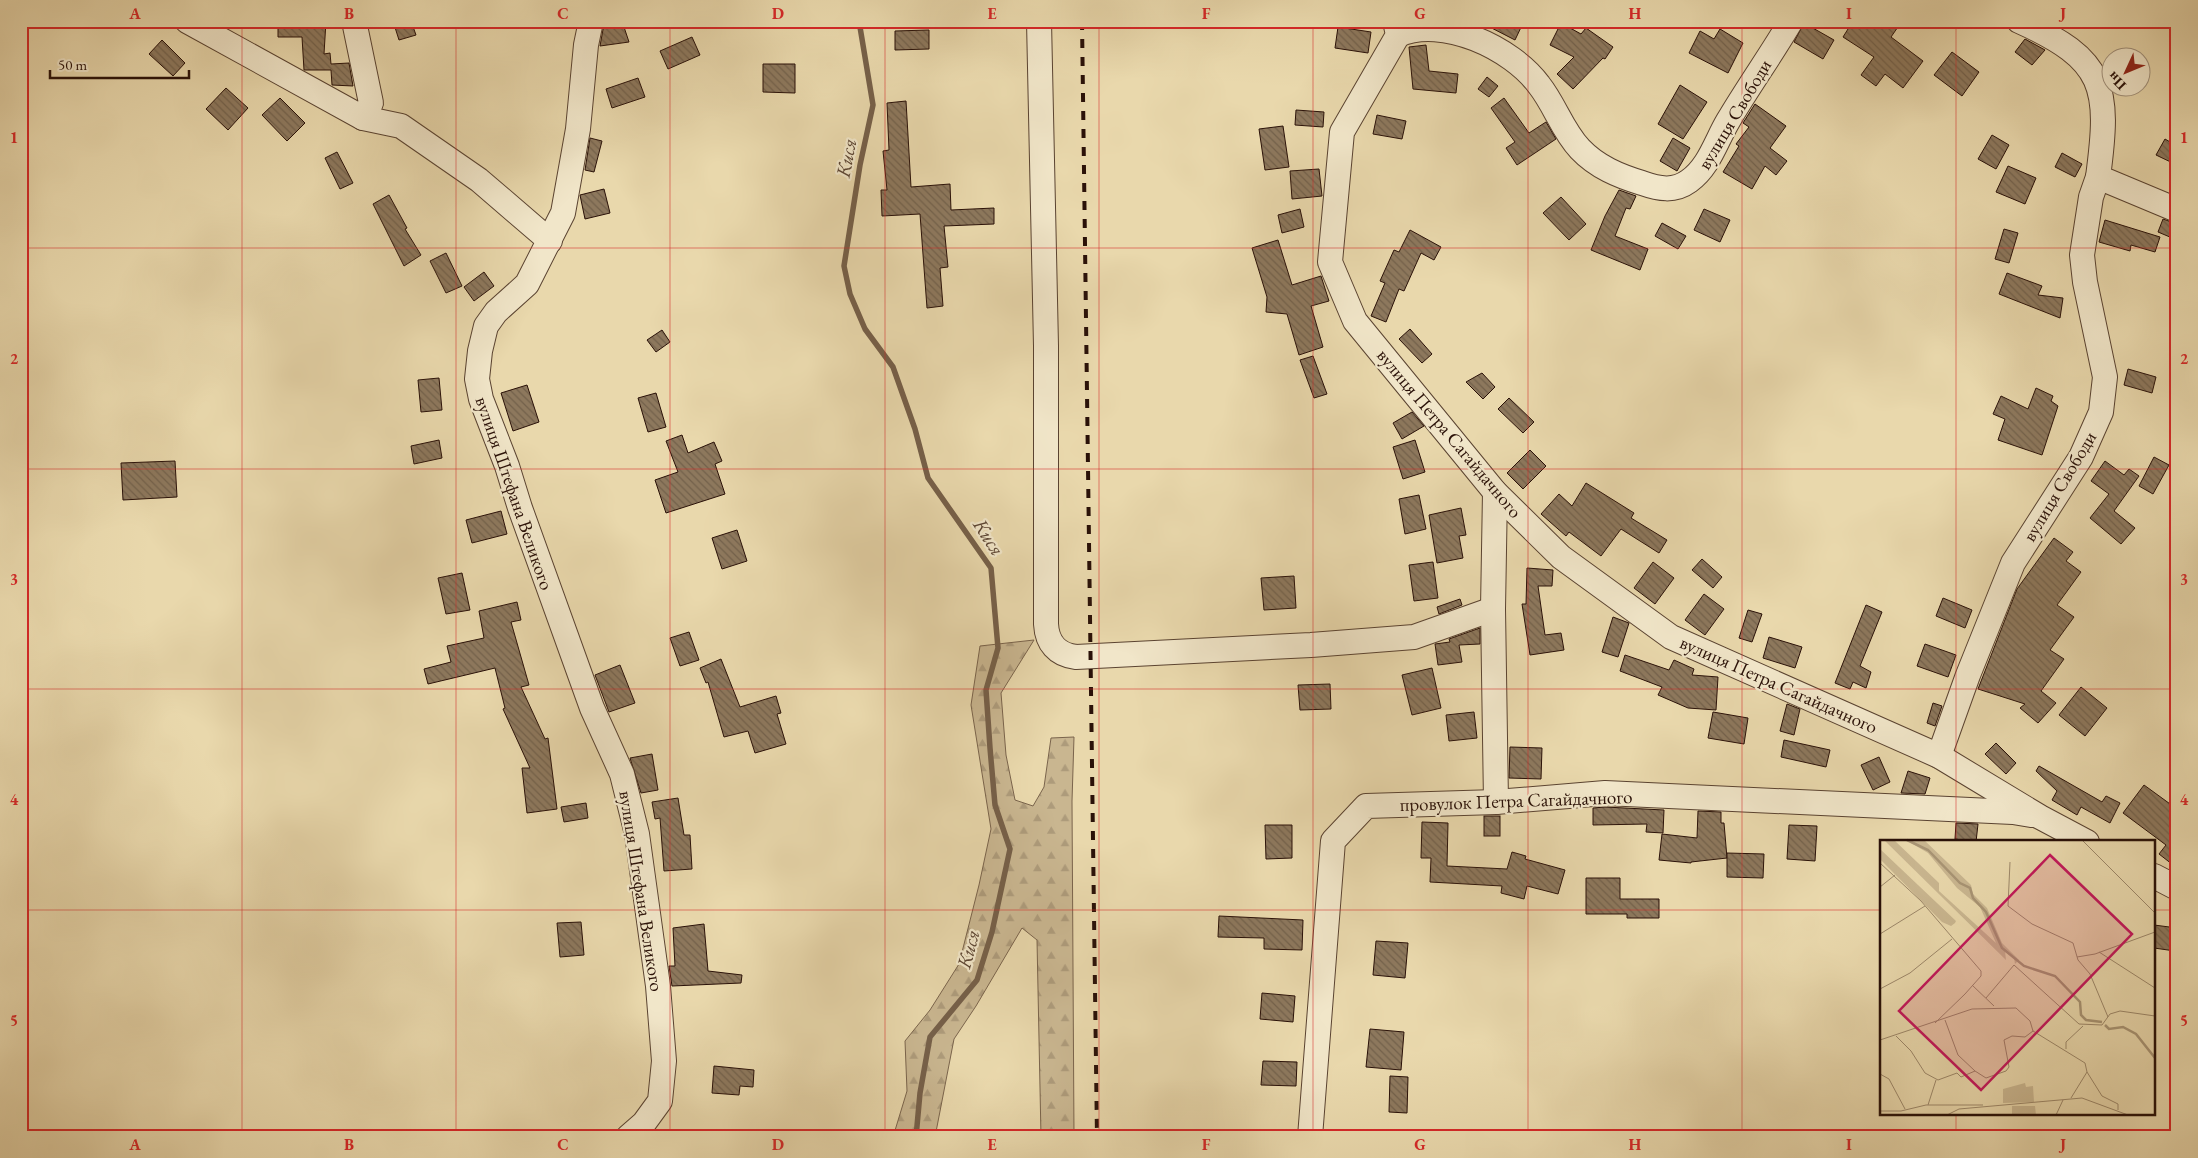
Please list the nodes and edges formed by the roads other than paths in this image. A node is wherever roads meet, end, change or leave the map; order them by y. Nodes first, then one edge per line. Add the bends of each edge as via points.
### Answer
1 (187, 21) edge
2 (354, 21) edge
3 (592, 21) edge
4 (1039, 21) edge
5 (1791, 21) edge
6 (2019, 21) edge
7 (1396, 28) edge
8 (362, 118) junction
9 (2098, 177) junction
10 (2177, 210) edge
11 (550, 241) junction
12 (1495, 492) junction
13 (1493, 609) junction
14 (1939, 756) junction
15 (1496, 802) junction
16 (2040, 817) junction
17 (2084, 840) edge
18 (2156, 877) edge
19 (2177, 888) edge
20 (628, 1137) edge
21 (1310, 1137) edge

1 - 8 street
2 - 8 street via 371,103
3 - 11 street, вулиця Штефана Великого via 566,200
4 - 13 street via 1046,346 1046,624 1053,646 1066,656 1076,657 1337,644 1414,637
5 - 7 street, вулиця Свободи via 1728,120 1705,166 1689,181 1667,189 1615,174 1586,155 1564,129 1537,81 1506,55 1442,30
6 - 9 street, вулиця Свободи via 2065,44 2086,64 2094,77 2104,112
7 - 12 street, вулиця Петра Сагайдачного via 1342,132 1330,262 1355,321
8 - 11 street via 401,126 440,151
9 - 10 street
9 - 14 street, вулиця Свободи via 2091,197 2082,255 2105,377 2102,412 2081,457 2014,563
11 - 20 street, вулиця Штефана Великого via 527,284 496,312 486,326 477,379 481,399 508,466 592,708 622,774 637,834 658,986 664,1062 660,1101 644,1123
12 - 13 street
12 - 14 street, вулиця Петра Сагайдачного via 1561,557 1672,637
13 - 15 street
14 - 16 street, вулиця Петра Сагайдачного
15 - 16 street, провулок Петра Сагайдачного via 1604,793 2013,812
15 - 21 street, провулок Петра Сагайдачного via 1366,806 1333,841
16 - 17 street, вулиця Петра Сагайдачного
18 - 19 street

